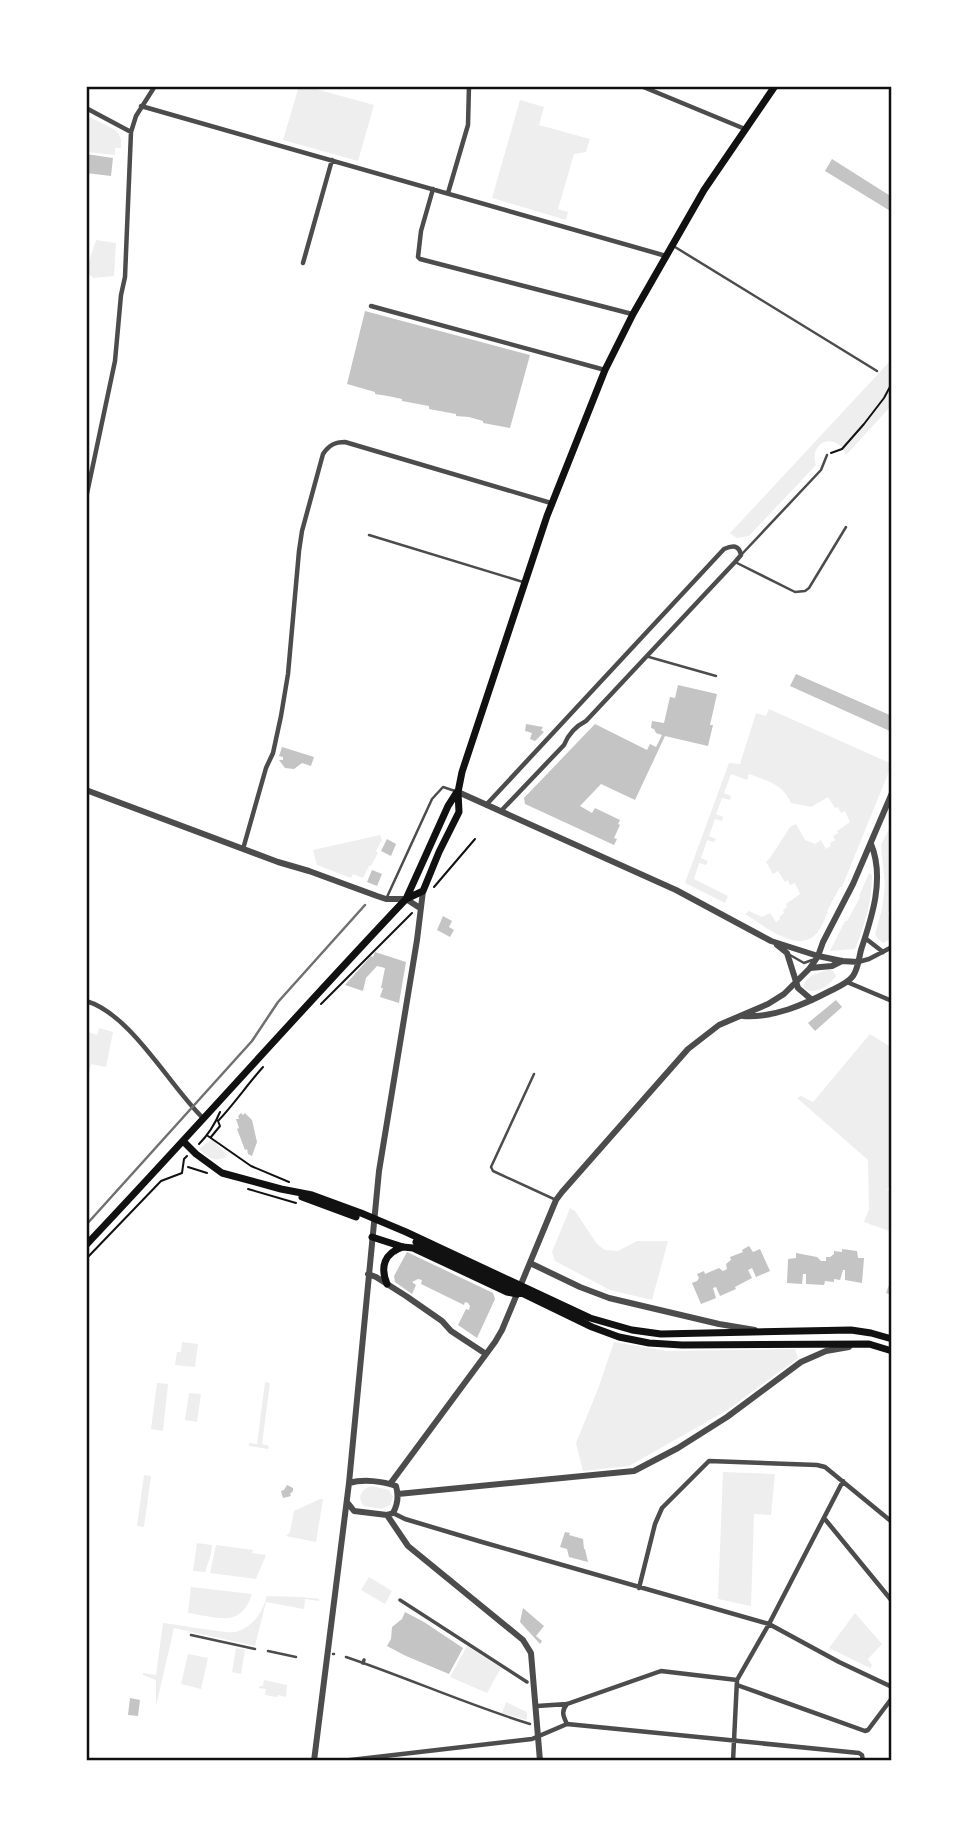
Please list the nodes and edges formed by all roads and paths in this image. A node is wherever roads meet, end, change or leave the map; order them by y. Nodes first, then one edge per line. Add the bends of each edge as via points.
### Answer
1 (162, 86) edge
2 (469, 86) edge
3 (641, 86) edge
4 (775, 86) edge
5 (154, 88) edge
6 (141, 106) junction
7 (86, 108) edge
8 (745, 129) junction
9 (131, 132) junction
10 (332, 160) junction
11 (433, 189) junction
12 (448, 193) junction
13 (672, 245) junction
14 (666, 256) junction
15 (303, 262) dead end
16 (371, 306) dead end
17 (633, 314) junction
18 (605, 370) junction
19 (877, 372) dead end
20 (892, 383) edge
21 (827, 455) joint
22 (86, 498) edge
23 (552, 503) junction
24 (846, 527) dead end
25 (369, 535) dead end
26 (741, 555) junction
27 (735, 562) junction
28 (525, 583) junction
29 (647, 656) junction
30 (716, 676) dead end
31 (86, 790) edge
32 (458, 792) junction
33 (892, 793) edge
34 (486, 805) junction
35 (501, 811) junction
36 (475, 839) dead end
37 (871, 844) junction
38 (243, 849) junction
39 (432, 888) dead end
40 (423, 891) junction
41 (386, 899) junction
42 (406, 899) junction
43 (420, 908) junction
44 (412, 913) dead end
45 (866, 938) junction
46 (771, 941) junction
47 (892, 947) edge
48 (883, 952) junction
49 (787, 953) junction
50 (818, 956) junction
51 (842, 961) junction
52 (858, 962) junction
53 (810, 968) junction
54 (847, 982) junction
55 (795, 983) junction
56 (812, 1000) junction
57 (86, 1001) edge
58 (892, 1001) edge
59 (315, 1010) dead end
60 (741, 1016) junction
61 (265, 1064) dead end
62 (534, 1074) dead end
63 (204, 1119) junction
64 (211, 1138) dead end
65 (183, 1141) junction
66 (184, 1159) dead end
67 (281, 1189) junction
68 (556, 1200) junction
69 (372, 1237) junction
70 (86, 1245) edge
71 (403, 1247) junction
72 (86, 1259) edge
73 (529, 1266) junction
74 (368, 1274) junction
75 (387, 1284) junction
76 (536, 1300) junction
77 (760, 1331) junction
78 (892, 1339) edge
79 (889, 1350) edge
80 (486, 1354) junction
81 (843, 1481) junction
82 (349, 1483) junction
83 (390, 1484) junction
84 (398, 1494) junction
85 (347, 1502) junction
86 (390, 1514) junction
87 (824, 1518) junction
88 (892, 1522) edge
89 (639, 1588) junction
90 (400, 1600) dead end
91 (892, 1601) edge
92 (769, 1624) junction
93 (191, 1635) dead end
94 (255, 1649) dead end
95 (268, 1651) dead end
96 (296, 1657) dead end
97 (346, 1657) dead end
98 (527, 1682) dead end
99 (737, 1682) junction
100 (892, 1687) edge
101 (892, 1698) edge
102 (566, 1704) junction
103 (537, 1706) junction
104 (530, 1724) dead end
105 (567, 1724) junction
106 (538, 1737) junction
107 (734, 1740) junction
108 (314, 1761) edge
109 (342, 1761) edge
110 (540, 1761) edge
111 (733, 1761) edge
112 (863, 1761) edge

1 - 5 street
2 - 12 street via 468,125
3 - 8 street
4 - 8 main road
5 - 6 street
6 - 9 street
6 - 10 street
7 - 9 street
8 - 13 main road
9 - 22 street via 118,341
10 - 11 street
10 - 15 street
11 - 12 street
11 - 17 street via 421,231 420,259
12 - 14 street
13 - 14 main road
13 - 19 lane
14 - 17 main road
16 - 18 street
17 - 18 main road
18 - 23 main road
20 - 21 path via 873,414 842,449
21 - 26 lane via 821,470
23 - 28 main road
23 - 38 street via 345,442 326,449 302,531 281,716
24 - 27 lane via 805,591 795,592
25 - 28 lane
26 - 27 street
26 - 34 street via 736,547 724,549
27 - 29 street
28 - 32 main road
29 - 30 lane
29 - 35 street
31 - 38 street
32 - 34 street
32 - 40 main road via 460,812
32 - 41 lane via 443,787 432,799
32 - 42 main road via 447,806
33 - 37 street
34 - 35 street
35 - 46 street via 676,890
36 - 39 path
37 - 45 street via 876,892
37 - 50 street
38 - 41 street
40 - 42 main road
40 - 43 street
41 - 42 street
42 - 43 street
42 - 63 main road
43 - 69 street
44 - 59 path
45 - 48 street
45 - 52 street
46 - 49 street
46 - 50 street
47 - 48 street
48 - 52 street
49 - 50 lane via 804,963
49 - 55 street
50 - 51 street
50 - 53 street
51 - 52 street
51 - 53 street
52 - 54 street
53 - 55 street
54 - 56 street
54 - 58 street
55 - 56 street
55 - 60 street via 784,995
56 - 60 street via 769,1014
57 - 63 street via 121,1022
60 - 68 street via 719,1025 688,1049
61 - 64 path via 218,1121 220,1126
62 - 68 lane via 491,1167
63 - 65 main road
65 - 67 main road via 222,1173
65 - 70 main road
66 - 72 path via 183,1171 161,1181
67 - 76 main road via 402,1235
67 - 77 main road via 361,1213 612,1326 661,1334
68 - 73 street
69 - 71 main road
69 - 74 street
71 - 75 main road via 392,1251 384,1263
71 - 76 main road
73 - 77 street via 609,1298
73 - 80 street
74 - 75 street
74 - 82 street
75 - 80 street
76 - 79 main road via 619,1337 649,1343 849,1343
77 - 78 main road via 851,1330
79 - 84 street via 837,1348 813,1356 727,1418 634,1471
80 - 83 street
81 - 87 street
81 - 88 street
81 - 89 street via 817,1465 709,1461 662,1508
82 - 83 street
82 - 85 street
83 - 84 street
84 - 86 street via 397,1506
85 - 86 street via 354,1511
85 - 108 street
86 - 89 street
86 - 103 street via 408,1546 523,1640 531,1653
87 - 91 street
87 - 92 street
89 - 92 street
90 - 98 street
92 - 99 street
92 - 100 street
93 - 94 lane
95 - 96 lane
97 - 104 lane
99 - 101 street via 861,1730 868,1730
99 - 102 street via 661,1671
99 - 107 street
102 - 103 street
102 - 105 street via 562,1714
103 - 106 street
105 - 106 street
105 - 107 street
106 - 109 street
106 - 110 street
107 - 111 street
107 - 112 street via 859,1753

